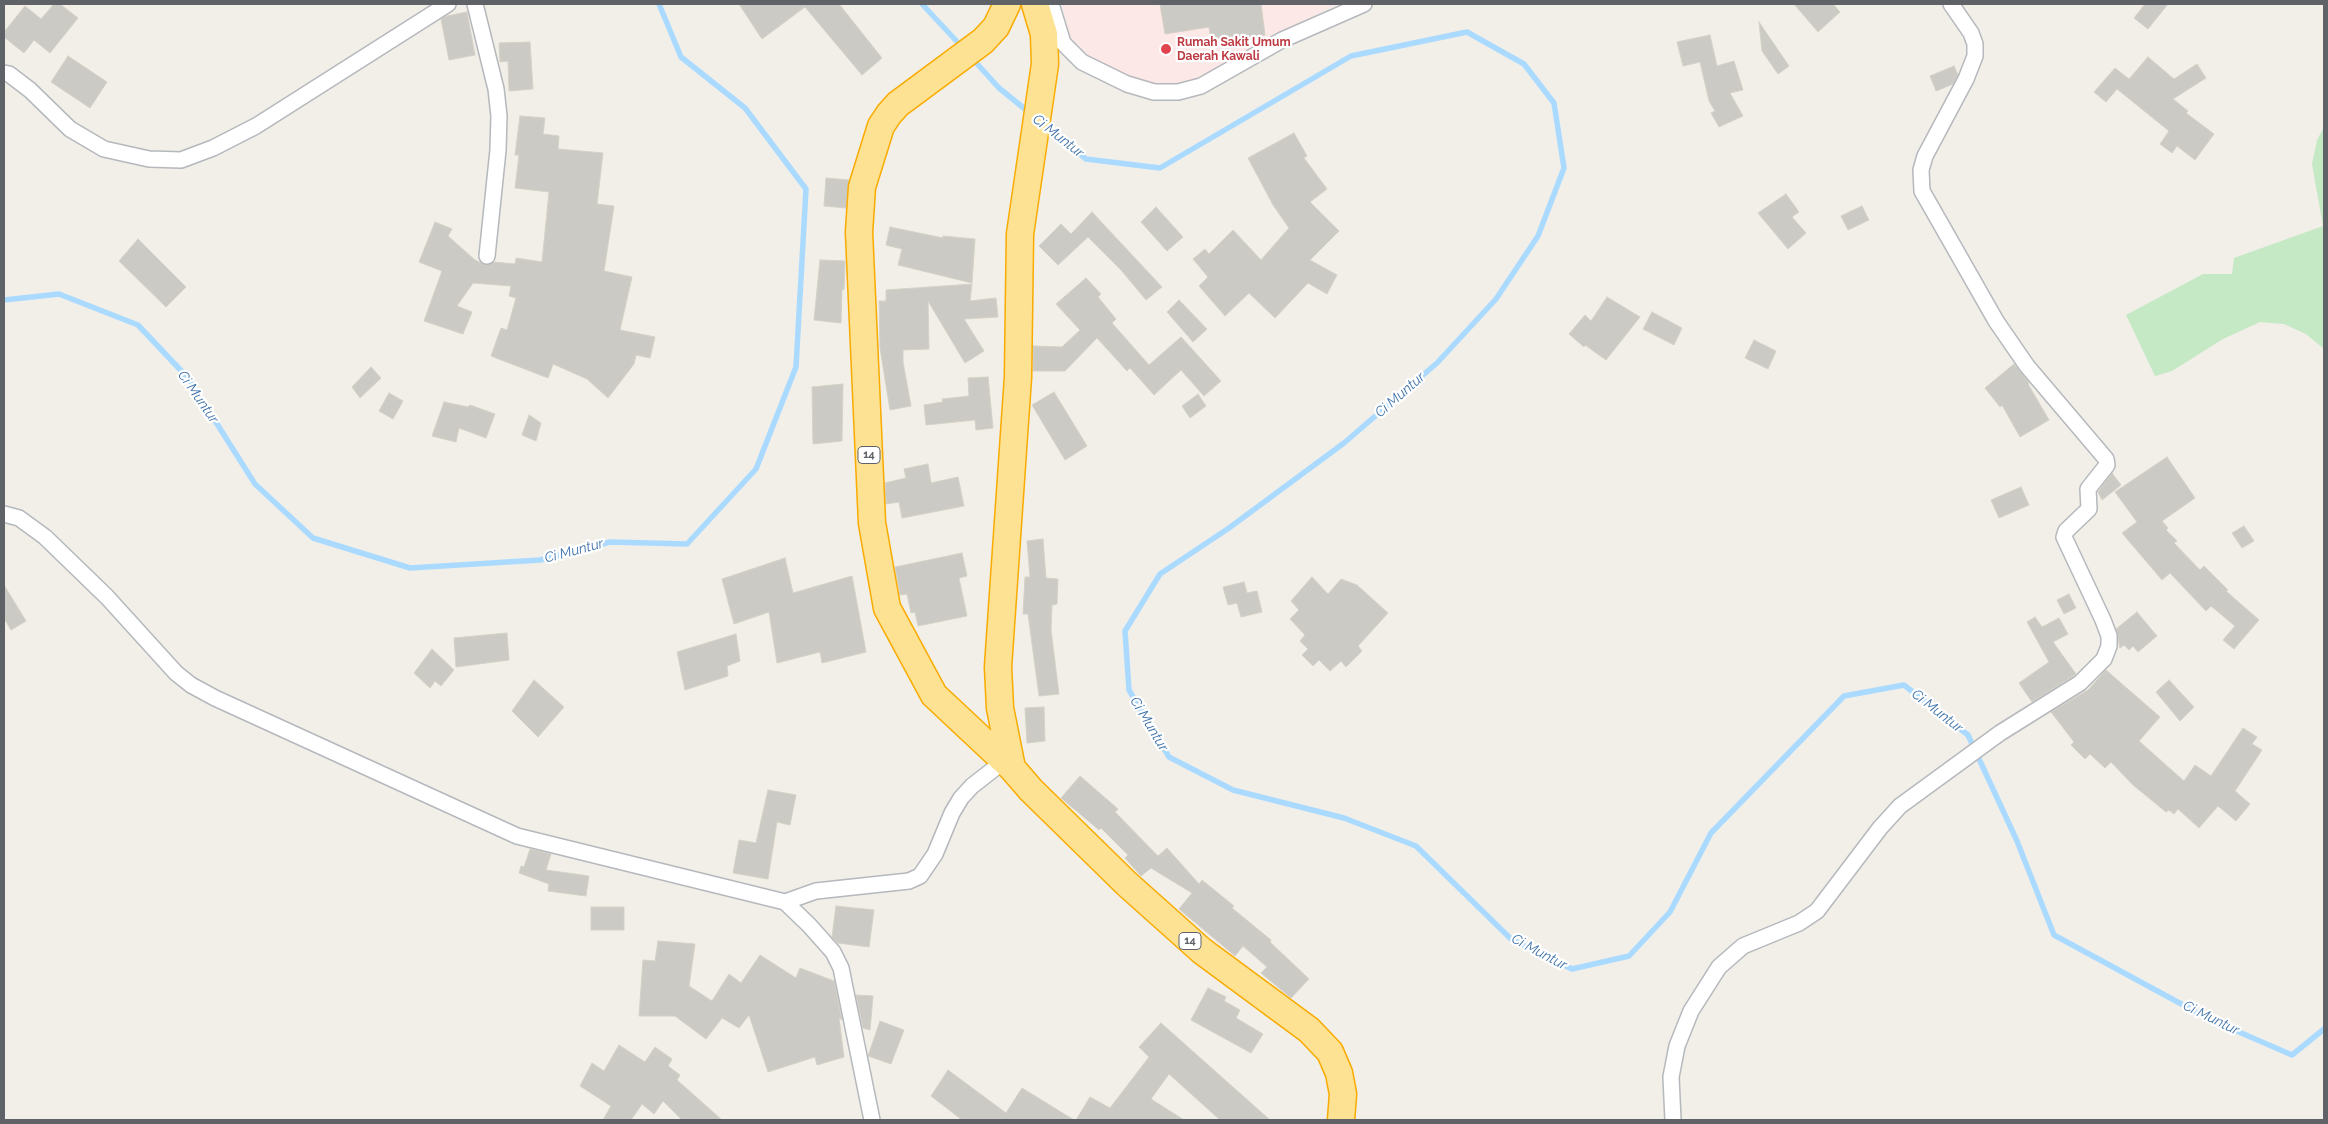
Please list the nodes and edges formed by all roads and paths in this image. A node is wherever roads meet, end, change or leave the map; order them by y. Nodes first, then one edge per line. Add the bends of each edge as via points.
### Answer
1 (448, 4) edge
2 (475, 4) edge
3 (1007, 4) edge
4 (1035, 4) edge
5 (1050, 4) edge
6 (1364, 4) edge
7 (1951, 4) edge
8 (4, 73) edge
9 (487, 256) dead end
10 (4, 514) edge
11 (1008, 764) junction
12 (785, 902) junction
13 (872, 1120) edge
14 (1341, 1120) edge
15 (1673, 1120) edge

1 - 8 street via 256,126 181,160 149,160 104,150 70,129 30,90
2 - 9 street via 496,89 499,116
3 - 11 highway, 14 via 996,27 983,41 898,104 881,126 862,187 859,232 872,523 887,608 934,695
4 - 11 highway, 14 via 1044,34 1044,64 1020,234 1018,377 998,667
5 - 6 street via 1063,43 1082,62 1127,84 1154,92 1178,92 1202,86 1282,40
7 - 15 street via 1971,33 1975,44 1974,56 1966,79 1925,156 1921,170 1922,192 2017,351 2106,463 2088,490 2089,509 2064,534 2109,636 2109,646 2104,659 2080,683 2000,733 1890,816 1817,911 1799,924 1743,946 1719,967 1691,1011 1677,1046 1671,1077
10 - 12 street via 19,518 45,537 107,597 176,673 190,685 215,698 517,836
11 - 12 street via 972,786 961,798 935,854 920,876 909,881 816,891
11 - 14 highway, 14 via 1141,897 1202,951 1309,1030 1330,1052 1343,1094
12 - 13 street via 833,952 841,968

